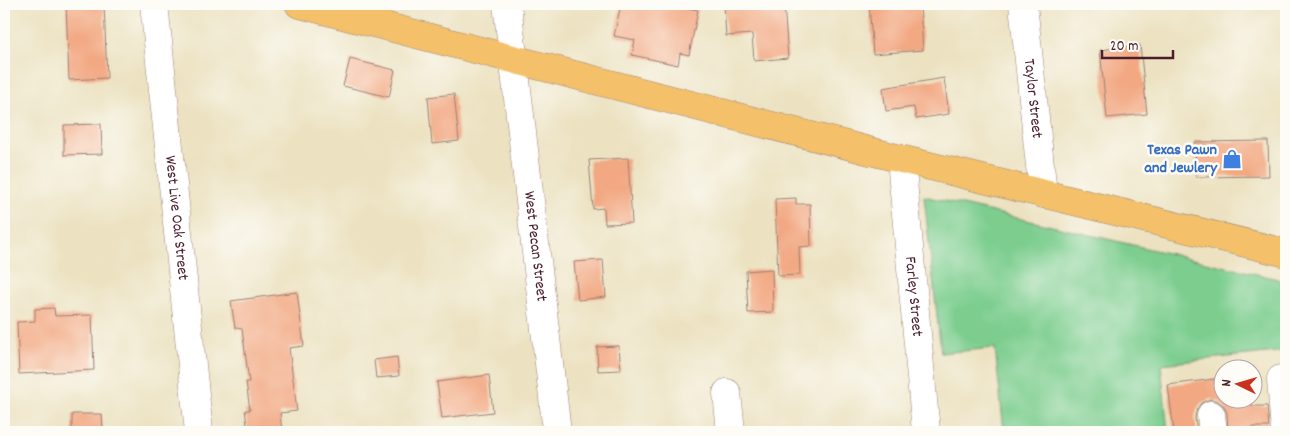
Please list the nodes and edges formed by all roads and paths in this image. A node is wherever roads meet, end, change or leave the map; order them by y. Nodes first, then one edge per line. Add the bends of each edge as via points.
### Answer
1 (154, 4) edge
2 (299, 4) edge
3 (506, 4) edge
4 (1022, 4) edge
5 (513, 59) junction
6 (901, 159) junction
7 (1043, 194) junction
8 (1286, 253) edge
9 (1286, 378) edge
10 (727, 393) dead end
11 (199, 432) edge
12 (558, 432) edge
13 (731, 432) edge
14 (926, 432) edge
15 (1285, 432) edge

1 - 11 street, West Live Oak Street
2 - 5 main road
3 - 5 street, West Pecan Street
4 - 7 street, Taylor Street
5 - 6 main road
5 - 12 street, West Pecan Street
6 - 7 main road
6 - 14 street, Farley Street
7 - 8 main road
9 - 15 street via 1281,379
10 - 13 street

